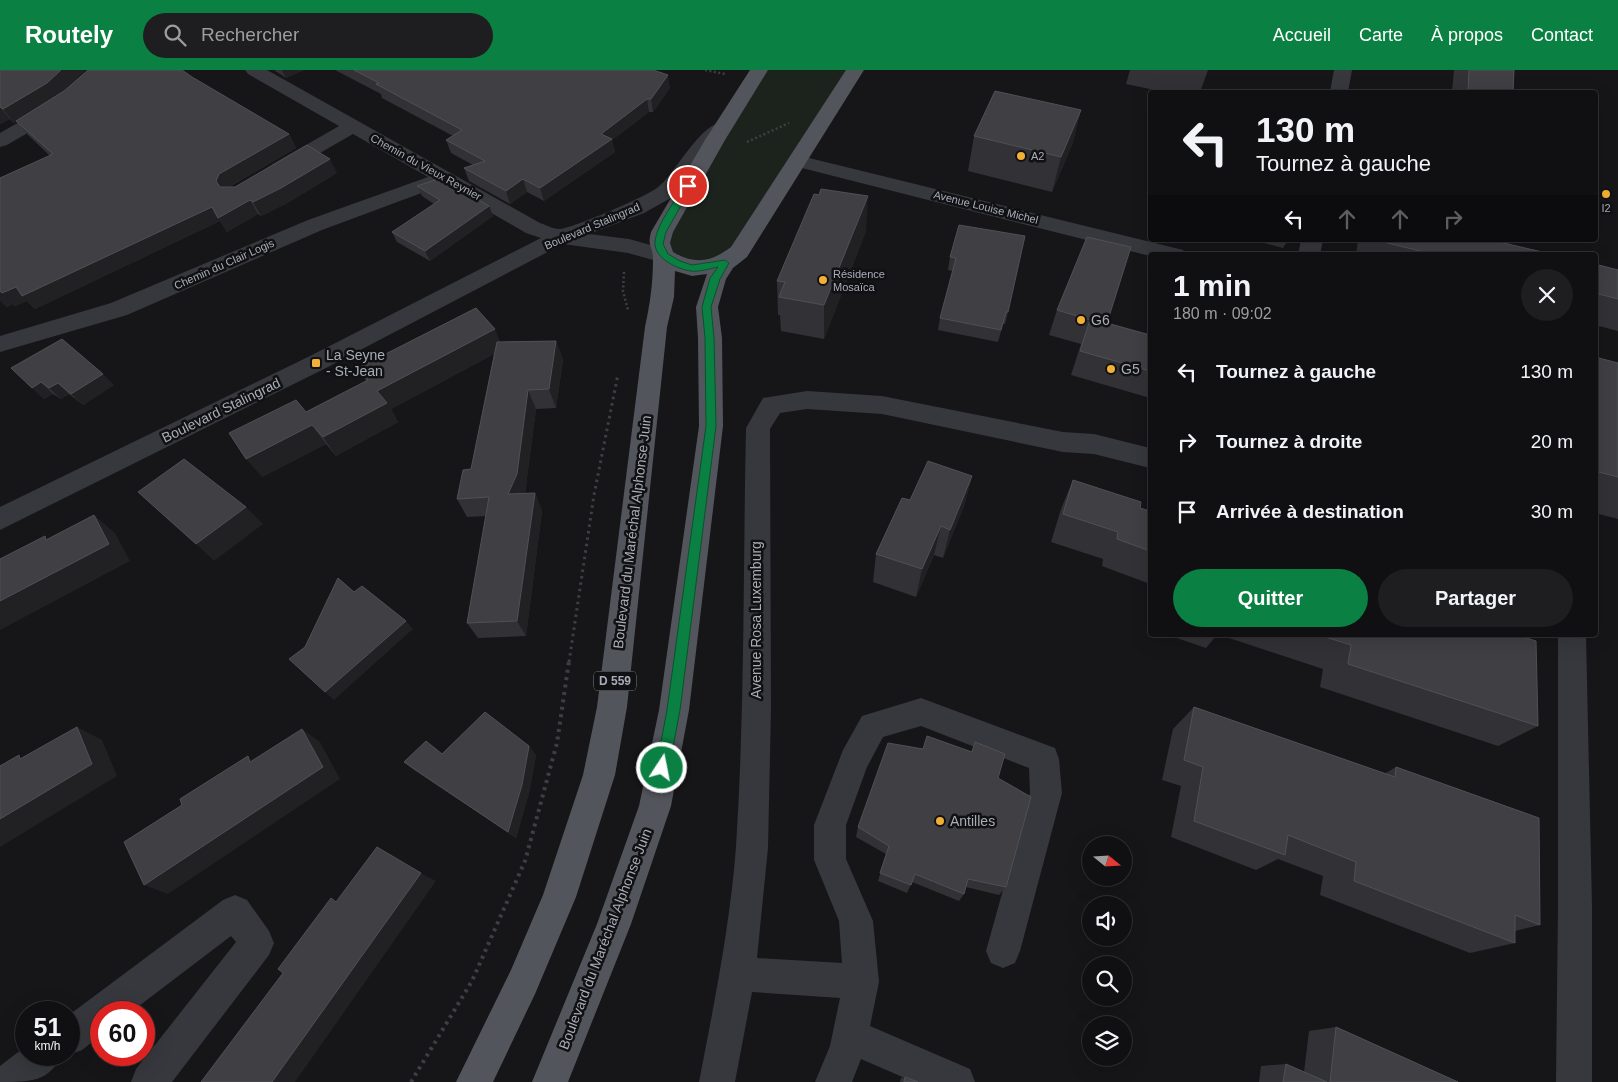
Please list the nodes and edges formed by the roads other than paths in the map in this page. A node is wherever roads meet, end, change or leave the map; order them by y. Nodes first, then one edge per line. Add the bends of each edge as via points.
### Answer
1 (97, 70) edge
2 (254, 70) edge
3 (759, 70) edge
4 (1343, 70) edge
5 (863, 72) edge
6 (1339, 90) edge
7 (353, 126) junction
8 (719, 133) junction
9 (0, 142) edge
10 (797, 161) junction
11 (446, 177) junction
12 (261, 180) edge
13 (560, 238) junction
14 (606, 243) junction
15 (1163, 252) edge
16 (664, 256) junction
17 (725, 263) junction
18 (440, 298) junction
19 (0, 344) edge
20 (1148, 458) edge
21 (0, 519) edge
22 (1572, 637) edge
23 (1003, 952) dead end
24 (738, 974) junction
25 (861, 982) junction
26 (80, 1029) edge
27 (850, 1036) junction
28 (29, 1066) edge
29 (8, 1082) edge
30 (149, 1082) edge
31 (474, 1082) edge
32 (550, 1082) edge
33 (717, 1082) edge
34 (833, 1082) edge
35 (957, 1082) edge
36 (1574, 1082) edge

1 - 9 street via 73,97
2 - 7 street, Chemin du Vieux Reynier
3 - 8 main road, Boulevard du Maréchal Alphonse Juin
4 - 6 street
5 - 10 main road, Boulevard du Maréchal Alphonse Juin via 821,122
7 - 11 street, Chemin du Vieux Reynier
7 - 12 street
8 - 13 street, Boulevard Stalingrad via 708,139 664,194
8 - 16 main road, Boulevard du Maréchal Alphonse Juin via 662,232 659,244
10 - 15 street, Avenue Louise Michel
10 - 17 main road, Boulevard du Maréchal Alphonse Juin via 739,252
11 - 13 street, Chemin du Vieux Reynier via 533,228
11 - 19 street, Chemin du Clair Logis via 315,225 119,309
13 - 14 street, Chemin du Vieux Reynier
13 - 18 street, Boulevard Stalingrad
14 - 16 street, Boulevard Stalingrad
14 - 18 street, Boulevard Stalingrad
16 - 17 main road via 692,268
16 - 31 main road, Boulevard du Maréchal Alphonse Juin / D 559 via 663,297 655,337 612,707 599,775 559,897 523,982
17 - 32 main road, Boulevard du Maréchal Alphonse Juin via 715,278 706,307 710,338 711,426 674,710 655,806 614,924
18 - 21 street, Boulevard Stalingrad
20 - 24 street, Avenue Rosa Luxemburg via 1094,444 1063,442 882,405 807,400 772,405 758,428 752,848
22 - 36 street
23 - 25 street via 1046,793 1044,759 922,712 873,726 854,762 830,825 830,860 856,922
24 - 25 street
24 - 33 street, Avenue Rosa Luxemburg
25 - 27 street
26 - 30 street via 235,912 257,943
27 - 34 street
27 - 35 street
28 - 29 street

